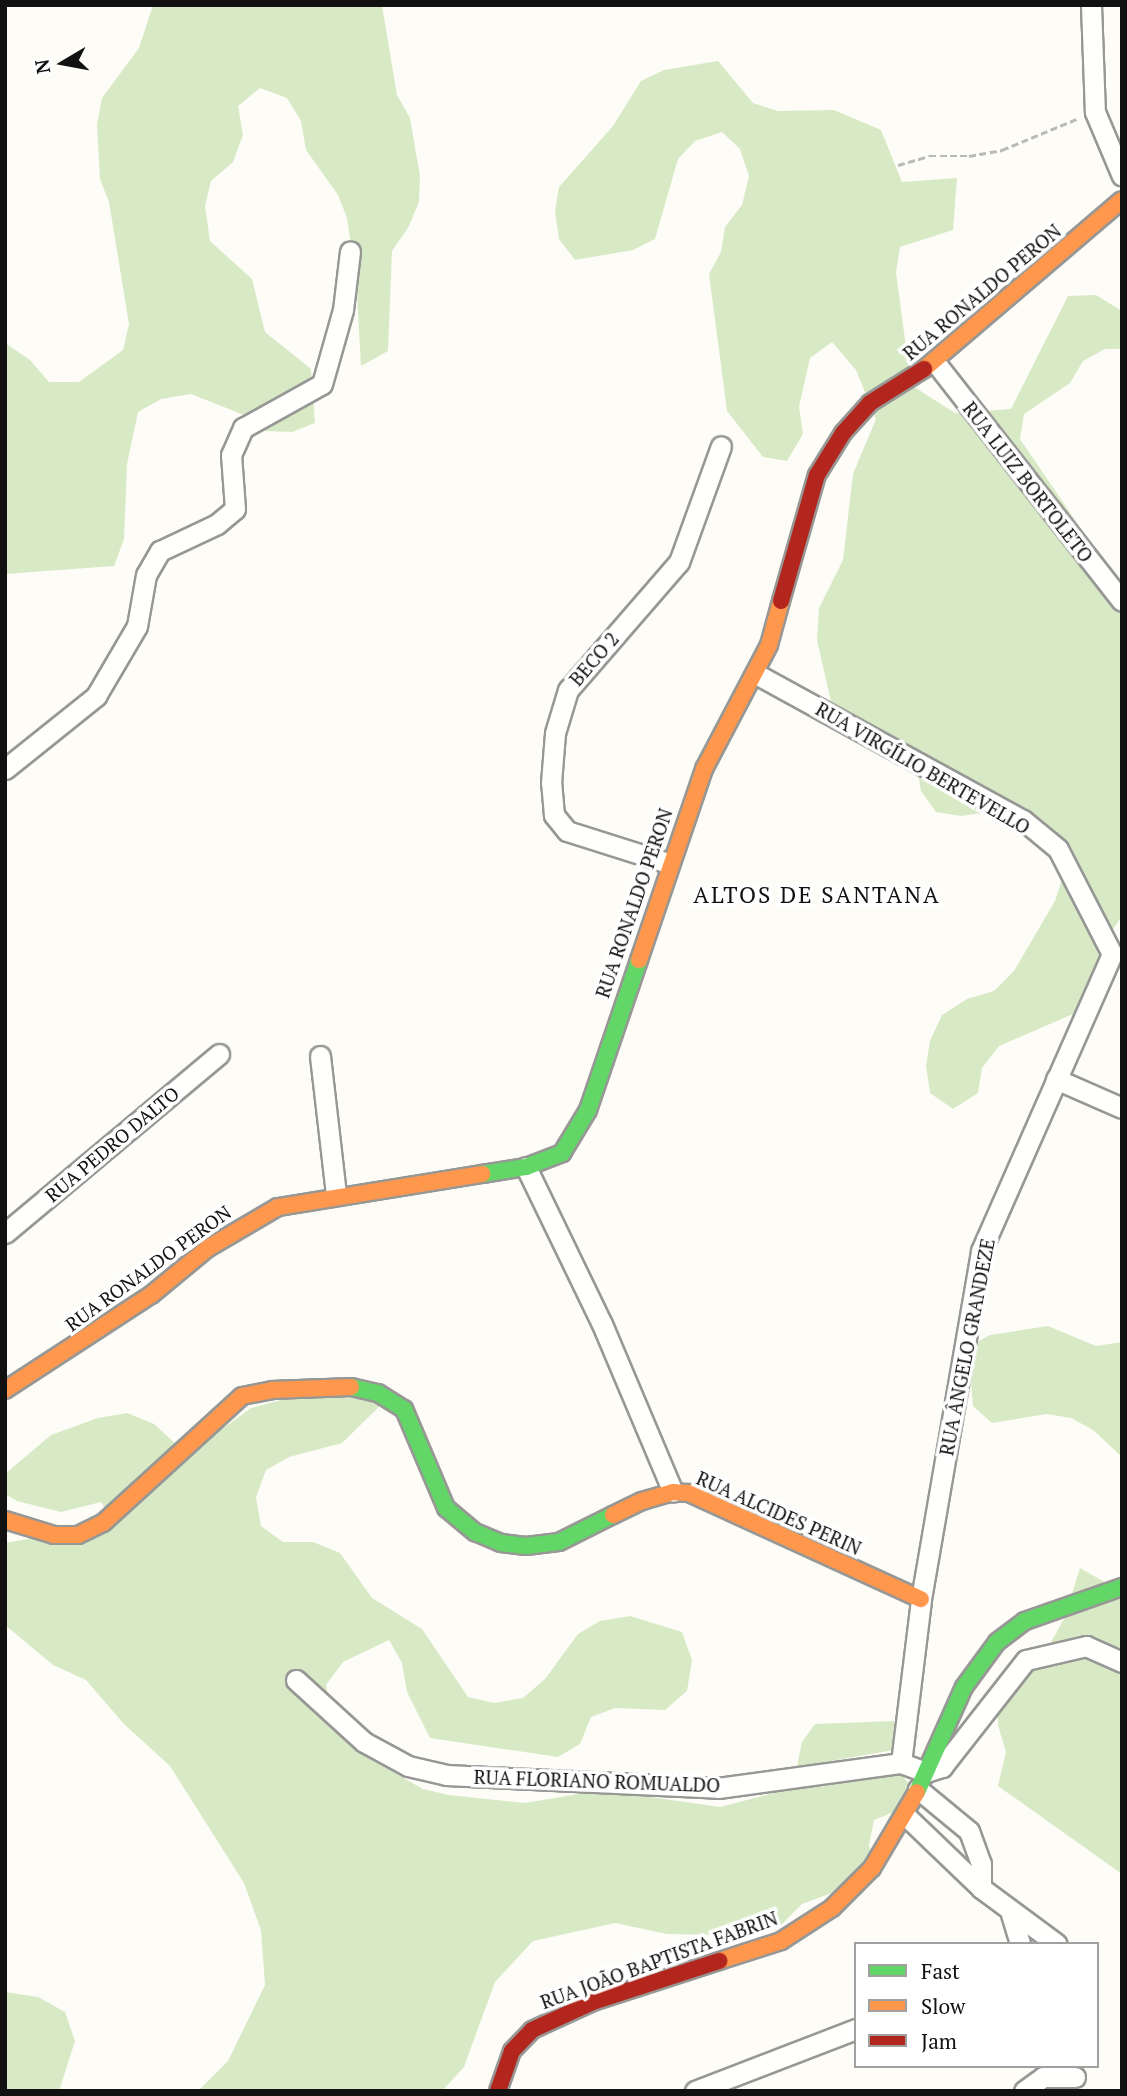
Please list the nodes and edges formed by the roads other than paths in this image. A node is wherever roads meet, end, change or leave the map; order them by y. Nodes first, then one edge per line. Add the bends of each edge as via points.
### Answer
1 (1091, 5) edge
2 (1122, 176) edge
3 (1122, 200) edge
4 (350, 251) dead end
5 (935, 362) junction
6 (721, 446) dead end
7 (1122, 601) edge
8 (756, 674) junction
9 (5, 769) edge
10 (668, 863) junction
11 (1117, 953) edge
12 (219, 1054) dead end
13 (320, 1056) dead end
14 (1056, 1079) junction
15 (1122, 1108) edge
16 (526, 1167) junction
17 (336, 1194) junction
18 (5, 1233) edge
19 (5, 1390) edge
20 (673, 1492) junction
21 (5, 1520) edge
22 (1122, 1587) edge
23 (921, 1599) junction
24 (1122, 1662) edge
25 (296, 1681) dead end
26 (901, 1763) junction
27 (922, 1780) junction
28 (906, 1816) junction
29 (981, 1888) junction
30 (1011, 1913) junction
31 (1019, 1942) edge
32 (1054, 1942) edge
33 (854, 2030) edge
34 (1044, 2078) edge
35 (1074, 2078) edge
36 (498, 2091) edge
37 (695, 2091) edge
38 (1024, 2091) edge

1 - 2 street via 1095,111
3 - 5 street, RUA RONALDO PERON
4 - 9 street via 343,310 322,384 243,428 231,455 235,509 217,524 160,551 146,575 137,626 96,696
5 - 7 street, RUA LUIZ BORTOLETO
5 - 8 street, RUA RONALDO PERON via 870,403 842,433 817,475 769,645
6 - 10 street, BECO 2 via 679,562 568,690 555,733 554,815 567,831
8 - 10 street, RUA RONALDO PERON via 704,769
8 - 11 street, RUA VIRGÍLIO BERTEVELLO via 1023,820 1058,849
10 - 16 street, RUA RONALDO PERON via 588,1110 562,1153
11 - 14 street, RUA ÂNGELO GRANDEZE
12 - 18 street, RUA PEDRO DALTO
13 - 17 street
14 - 15 street
14 - 23 street, RUA ÂNGELO GRANDEZE via 981,1251
16 - 17 street, RUA RONALDO PERON
16 - 20 street via 601,1324
17 - 19 street, RUA RONALDO PERON via 278,1207 252,1219 151,1296
20 - 21 street, RUA ALCIDES PERIN via 642,1501 559,1542 501,1543 475,1532 446,1508 404,1409 378,1393 353,1387 272,1390 242,1396 219,1413 103,1523 78,1535 54,1535
20 - 23 street, RUA ALCIDES PERIN via 689,1493
22 - 27 street, RUA JOÃO BAPTISTA FABRIN via 1025,1621 997,1642 964,1687
23 - 26 street, RUA ÂNGELO GRANDEZE
24 - 27 street via 1086,1646 1026,1660 1005,1681 957,1751
25 - 26 street, RUA FLORIANO ROMUALDO via 364,1742 408,1766 446,1775 718,1788
26 - 27 street, RUA FLORIANO ROMUALDO
27 - 28 street, RUA JOÃO BAPTISTA FABRIN
27 - 29 street, RUA FLORIANO ROMUALDO via 969,1831 981,1864
28 - 29 street
28 - 36 street, RUA JOÃO BAPTISTA FABRIN via 872,1868 832,1908 781,1941 593,2002 532,2030 512,2051
29 - 30 street
30 - 31 street
30 - 32 street
33 - 37 street
34 - 35 street
34 - 38 street

